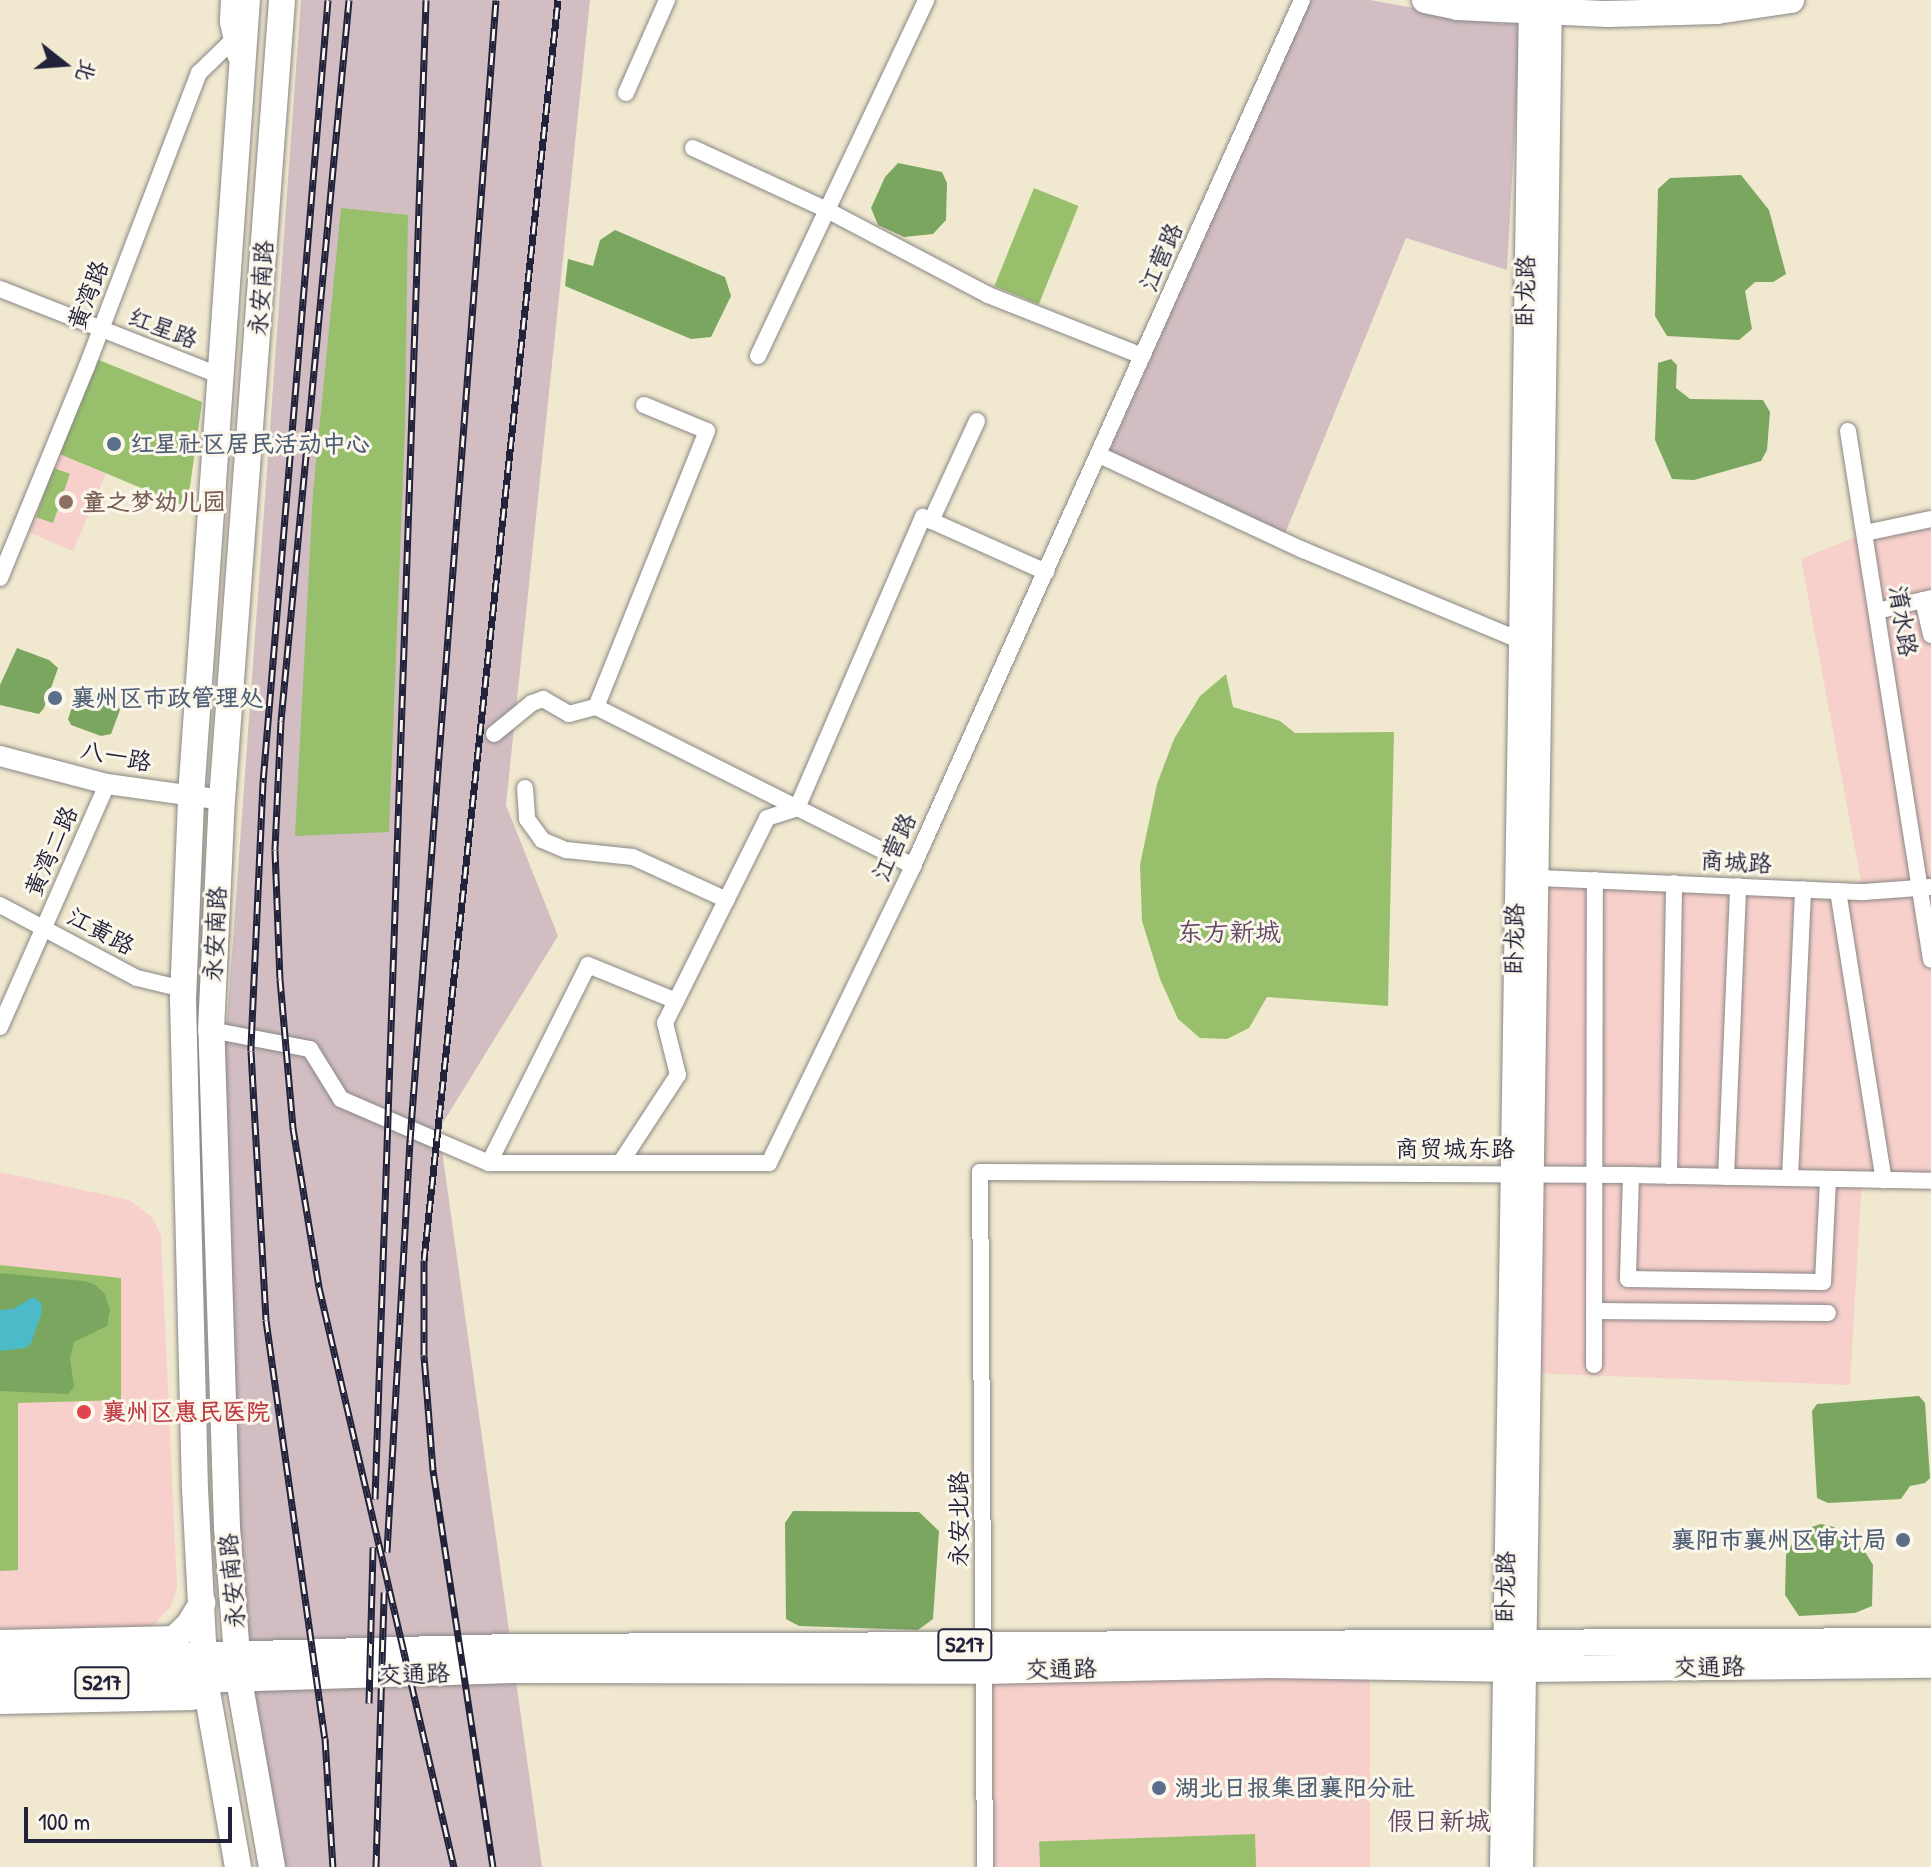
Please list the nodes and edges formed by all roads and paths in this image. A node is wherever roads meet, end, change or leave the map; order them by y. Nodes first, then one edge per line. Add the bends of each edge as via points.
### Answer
1 (231, 0) edge
2 (247, 0) edge
3 (282, 0) edge
4 (667, 0) edge
5 (926, 0) edge
6 (1302, 0) edge
7 (1425, 0) edge
8 (1791, 0) edge
9 (1540, 6) edge
10 (234, 39) junction
11 (242, 75) junction
12 (626, 93) dead end
13 (693, 148) dead end
14 (827, 210) junction
15 (0, 289) edge
16 (100, 330) junction
17 (224, 335) junction
18 (257, 336) junction
19 (758, 356) dead end
20 (1142, 356) junction
21 (221, 376) junction
22 (644, 405) dead end
23 (977, 421) dead end
24 (1848, 431) dead end
25 (1099, 455) junction
26 (1931, 519) edge
27 (931, 521) junction
28 (1865, 533) junction
29 (1046, 572) junction
30 (0, 578) edge
31 (1927, 599) edge
32 (1877, 611) junction
33 (1931, 635) edge
34 (1519, 640) junction
35 (596, 707) junction
36 (494, 734) dead end
37 (0, 756) edge
38 (107, 784) junction
39 (525, 788) dead end
40 (191, 796) junction
41 (222, 800) junction
42 (797, 808) junction
43 (913, 866) junction
44 (1539, 878) junction
45 (1595, 880) junction
46 (1674, 883) junction
47 (1738, 886) junction
48 (1925, 888) edge
49 (1803, 889) junction
50 (1838, 891) junction
51 (727, 900) junction
52 (0, 905) edge
53 (44, 927) junction
54 (1931, 960) edge
55 (183, 989) junction
56 (676, 1001) junction
57 (0, 1027) edge
58 (211, 1030) junction
59 (621, 1162) junction
60 (489, 1163) junction
61 (980, 1172) joint
62 (1521, 1174) junction
63 (1594, 1175) junction
64 (1631, 1175) junction
65 (1669, 1176) junction
66 (1726, 1177) junction
67 (1790, 1178) junction
68 (1828, 1179) junction
69 (1884, 1180) junction
70 (1931, 1181) edge
71 (1594, 1311) junction
72 (1828, 1313) dead end
73 (1594, 1365) dead end
74 (202, 1603) junction
75 (234, 1604) junction
76 (178, 1636) junction
77 (0, 1640) edge
78 (1931, 1641) edge
79 (1514, 1657) junction
80 (984, 1658) junction
81 (0, 1661) edge
82 (1931, 1665) edge
83 (291, 1666) junction
84 (239, 1667) junction
85 (137, 1670) junction
86 (201, 1679) junction
87 (0, 1686) edge
88 (0, 1704) edge
89 (247, 1724) junction
90 (238, 1867) edge
91 (272, 1867) edge
92 (985, 1867) edge
93 (1502, 1867) edge
94 (1521, 1867) edge

1 - 10 street
2 - 11 main road, 永安南路
3 - 18 main road, 永安南路
4 - 12 street
5 - 14 street
6 - 20 street, 江营路
7 - 9 main road via 1457,7
8 - 9 main road via 1717,11
9 - 34 main road, 卧龙路
9 - 44 main road, 卧龙路
10 - 11 street
10 - 16 street, 黄湾路 via 199,73
11 - 17 main road, 永安南路
13 - 14 street
14 - 19 street
14 - 20 street via 988,295
15 - 16 street, 红星路
16 - 21 street, 红星路
16 - 30 street, 黄湾路
17 - 18 main road
17 - 21 main road, 永安南路
18 - 41 main road, 永安南路
20 - 25 street, 江营路
21 - 40 main road, 永安南路
22 - 35 street via 707,431
23 - 27 street
24 - 28 street, 淯水路
25 - 29 street, 江营路
25 - 34 street via 1303,550
26 - 28 street
27 - 29 street
27 - 42 street via 923,517
28 - 32 street, 淯水路
29 - 43 street, 江营路
31 - 32 street
31 - 33 street
32 - 48 street, 淯水路
34 - 62 main road, 卧龙路
35 - 36 street via 569,714 543,699
35 - 42 street
37 - 38 street, 八一路
38 - 40 street, 八一路
38 - 53 street, 黄湾二路
39 - 51 street via 527,819 542,840 566,850 633,857
40 - 41 street, 八一路
40 - 55 main road, 永安南路
41 - 58 main road, 永安南路
42 - 43 street
42 - 51 street via 767,818
43 - 59 street, 江营路 via 769,1163
44 - 45 street, 商城路
44 - 62 main road, 卧龙路
45 - 46 street, 商城路
45 - 63 street
46 - 47 street, 商城路
46 - 65 street
47 - 49 street, 商城路
47 - 66 street
48 - 50 street, 商城路
48 - 54 street, 淯水路
49 - 50 street, 商城路
49 - 67 street
50 - 69 street
51 - 56 street
52 - 53 street, 江黄路
53 - 55 street, 江黄路 via 137,978
53 - 57 street, 黄湾二路
55 - 74 main road, 永安南路
56 - 59 street via 665,1023 678,1075
56 - 60 street via 588,965
58 - 60 street, 江营路 via 310,1049 341,1099
58 - 75 main road, 永安南路
59 - 60 street, 江营路
61 - 62 street, 商贸城东路
61 - 80 street, 永安北路
62 - 63 street, 商贸城东路
62 - 79 main road, 卧龙路
63 - 64 street, 商贸城东路
63 - 71 street
64 - 65 street, 商贸城东路
64 - 68 street via 1628,1279 1823,1282
65 - 66 street, 商贸城东路
66 - 67 street, 商贸城东路
67 - 68 street, 商贸城东路
68 - 69 street, 商贸城东路
69 - 70 street, 商贸城东路
71 - 72 street
71 - 73 street
74 - 76 main road
74 - 86 main road, 永安南路
75 - 83 main road via 254,1636
75 - 84 main road, 永安南路
76 - 77 street
76 - 85 main road
78 - 79 main road, 交通路 / S217
79 - 80 main road, 交通路 / S217
79 - 82 main road, 交通路 / S217
79 - 93 main road, 卧龙路
79 - 94 main road, 卧龙路
80 - 83 main road, 交通路 / S217 via 512,1647
80 - 92 street, 永安北路
81 - 85 main road, 交通路 / S217
83 - 84 main road, 交通路 / S217
83 - 89 main road via 263,1691
84 - 86 main road, 交通路 / S217
84 - 89 main road, 永安南路
85 - 86 main road, 交通路 / S217
85 - 87 main road, 交通路 / S217
86 - 88 street
86 - 90 main road, 永安南路
89 - 91 main road, 永安南路

